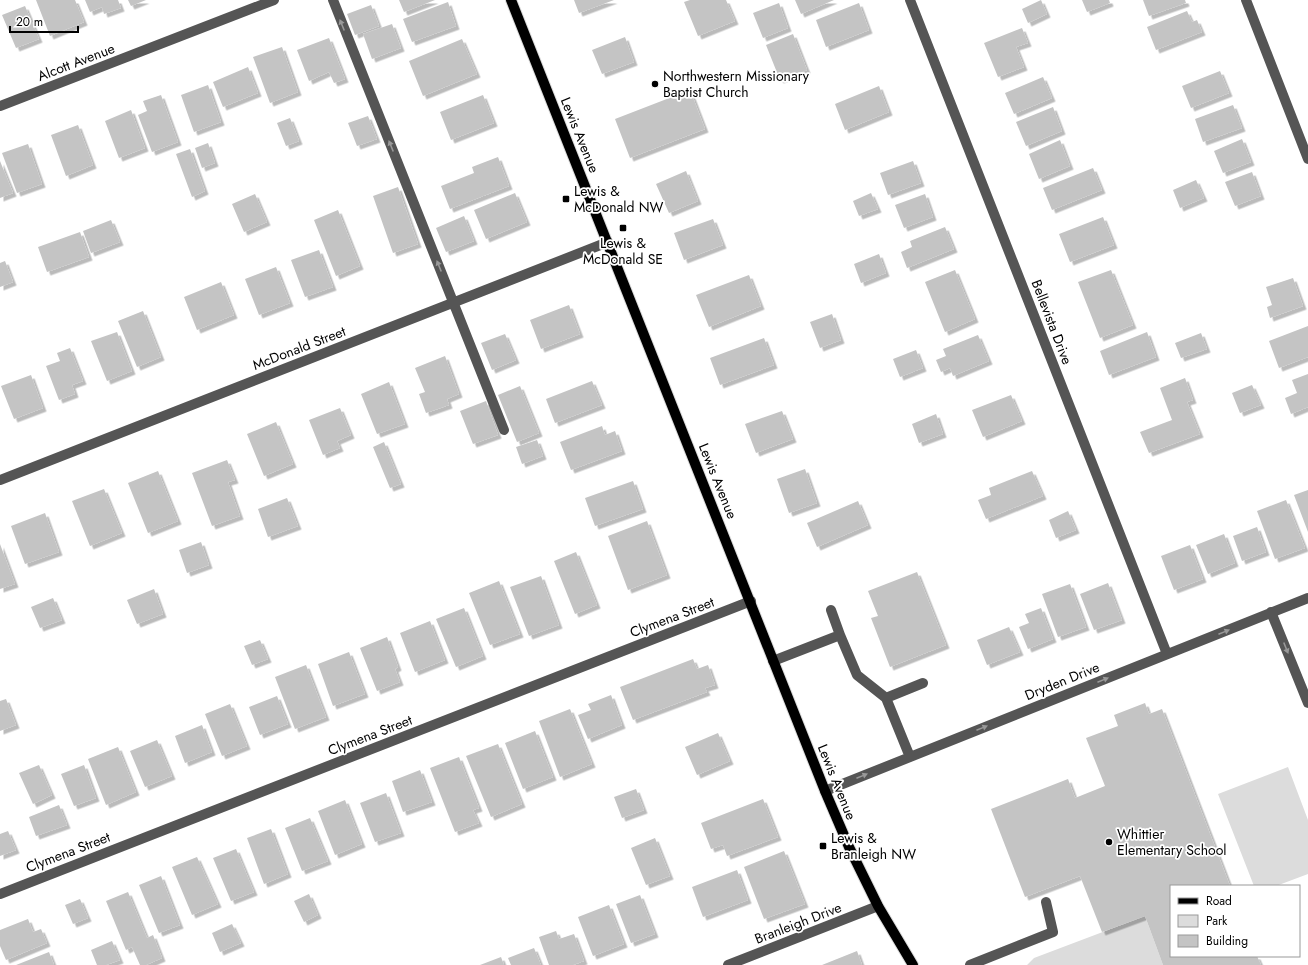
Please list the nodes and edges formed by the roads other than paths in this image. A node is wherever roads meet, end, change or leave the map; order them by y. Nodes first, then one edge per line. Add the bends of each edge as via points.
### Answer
1 (274, 0) edge
2 (332, 0) edge
3 (511, 0) edge
4 (910, 0) edge
5 (1246, 0) edge
6 (0, 106) edge
7 (1308, 159) edge
8 (608, 242) junction
9 (453, 303) junction
10 (504, 430) dead end
11 (0, 480) edge
12 (1308, 598) edge
13 (751, 602) junction
14 (831, 610) dead end
15 (1272, 612) junction
16 (840, 635) junction
17 (1168, 654) junction
18 (774, 662) junction
19 (923, 683) dead end
20 (886, 698) junction
21 (1308, 703) edge
22 (910, 757) junction
23 (825, 791) junction
24 (0, 894) edge
25 (1046, 902) dead end
26 (878, 906) junction
27 (728, 965) edge
28 (913, 965) edge
29 (970, 965) edge

1 - 6 street, Alcott Avenue
9 -> 2 street
3 - 8 main road, Lewis Avenue
4 - 17 street, Bellevista Drive
5 - 7 street
8 - 9 street, McDonald Street
8 - 13 main road, Lewis Avenue
9 - 10 street
9 - 11 street, McDonald Street
12 - 15 street, Dryden Drive
13 - 18 main road, Lewis Avenue
13 - 24 street, Clymena Street
14 - 16 street
17 -> 15 street, Dryden Drive
15 -> 21 street
16 - 18 street
16 - 20 street via 857,675
22 -> 17 street, Dryden Drive
18 - 23 main road, Lewis Avenue
19 - 20 street
20 - 22 street
23 -> 22 street, Dryden Drive
23 - 26 main road, Lewis Avenue
25 - 29 street via 1053,932
26 - 27 street, Branleigh Drive
26 - 28 main road, Lewis Avenue

